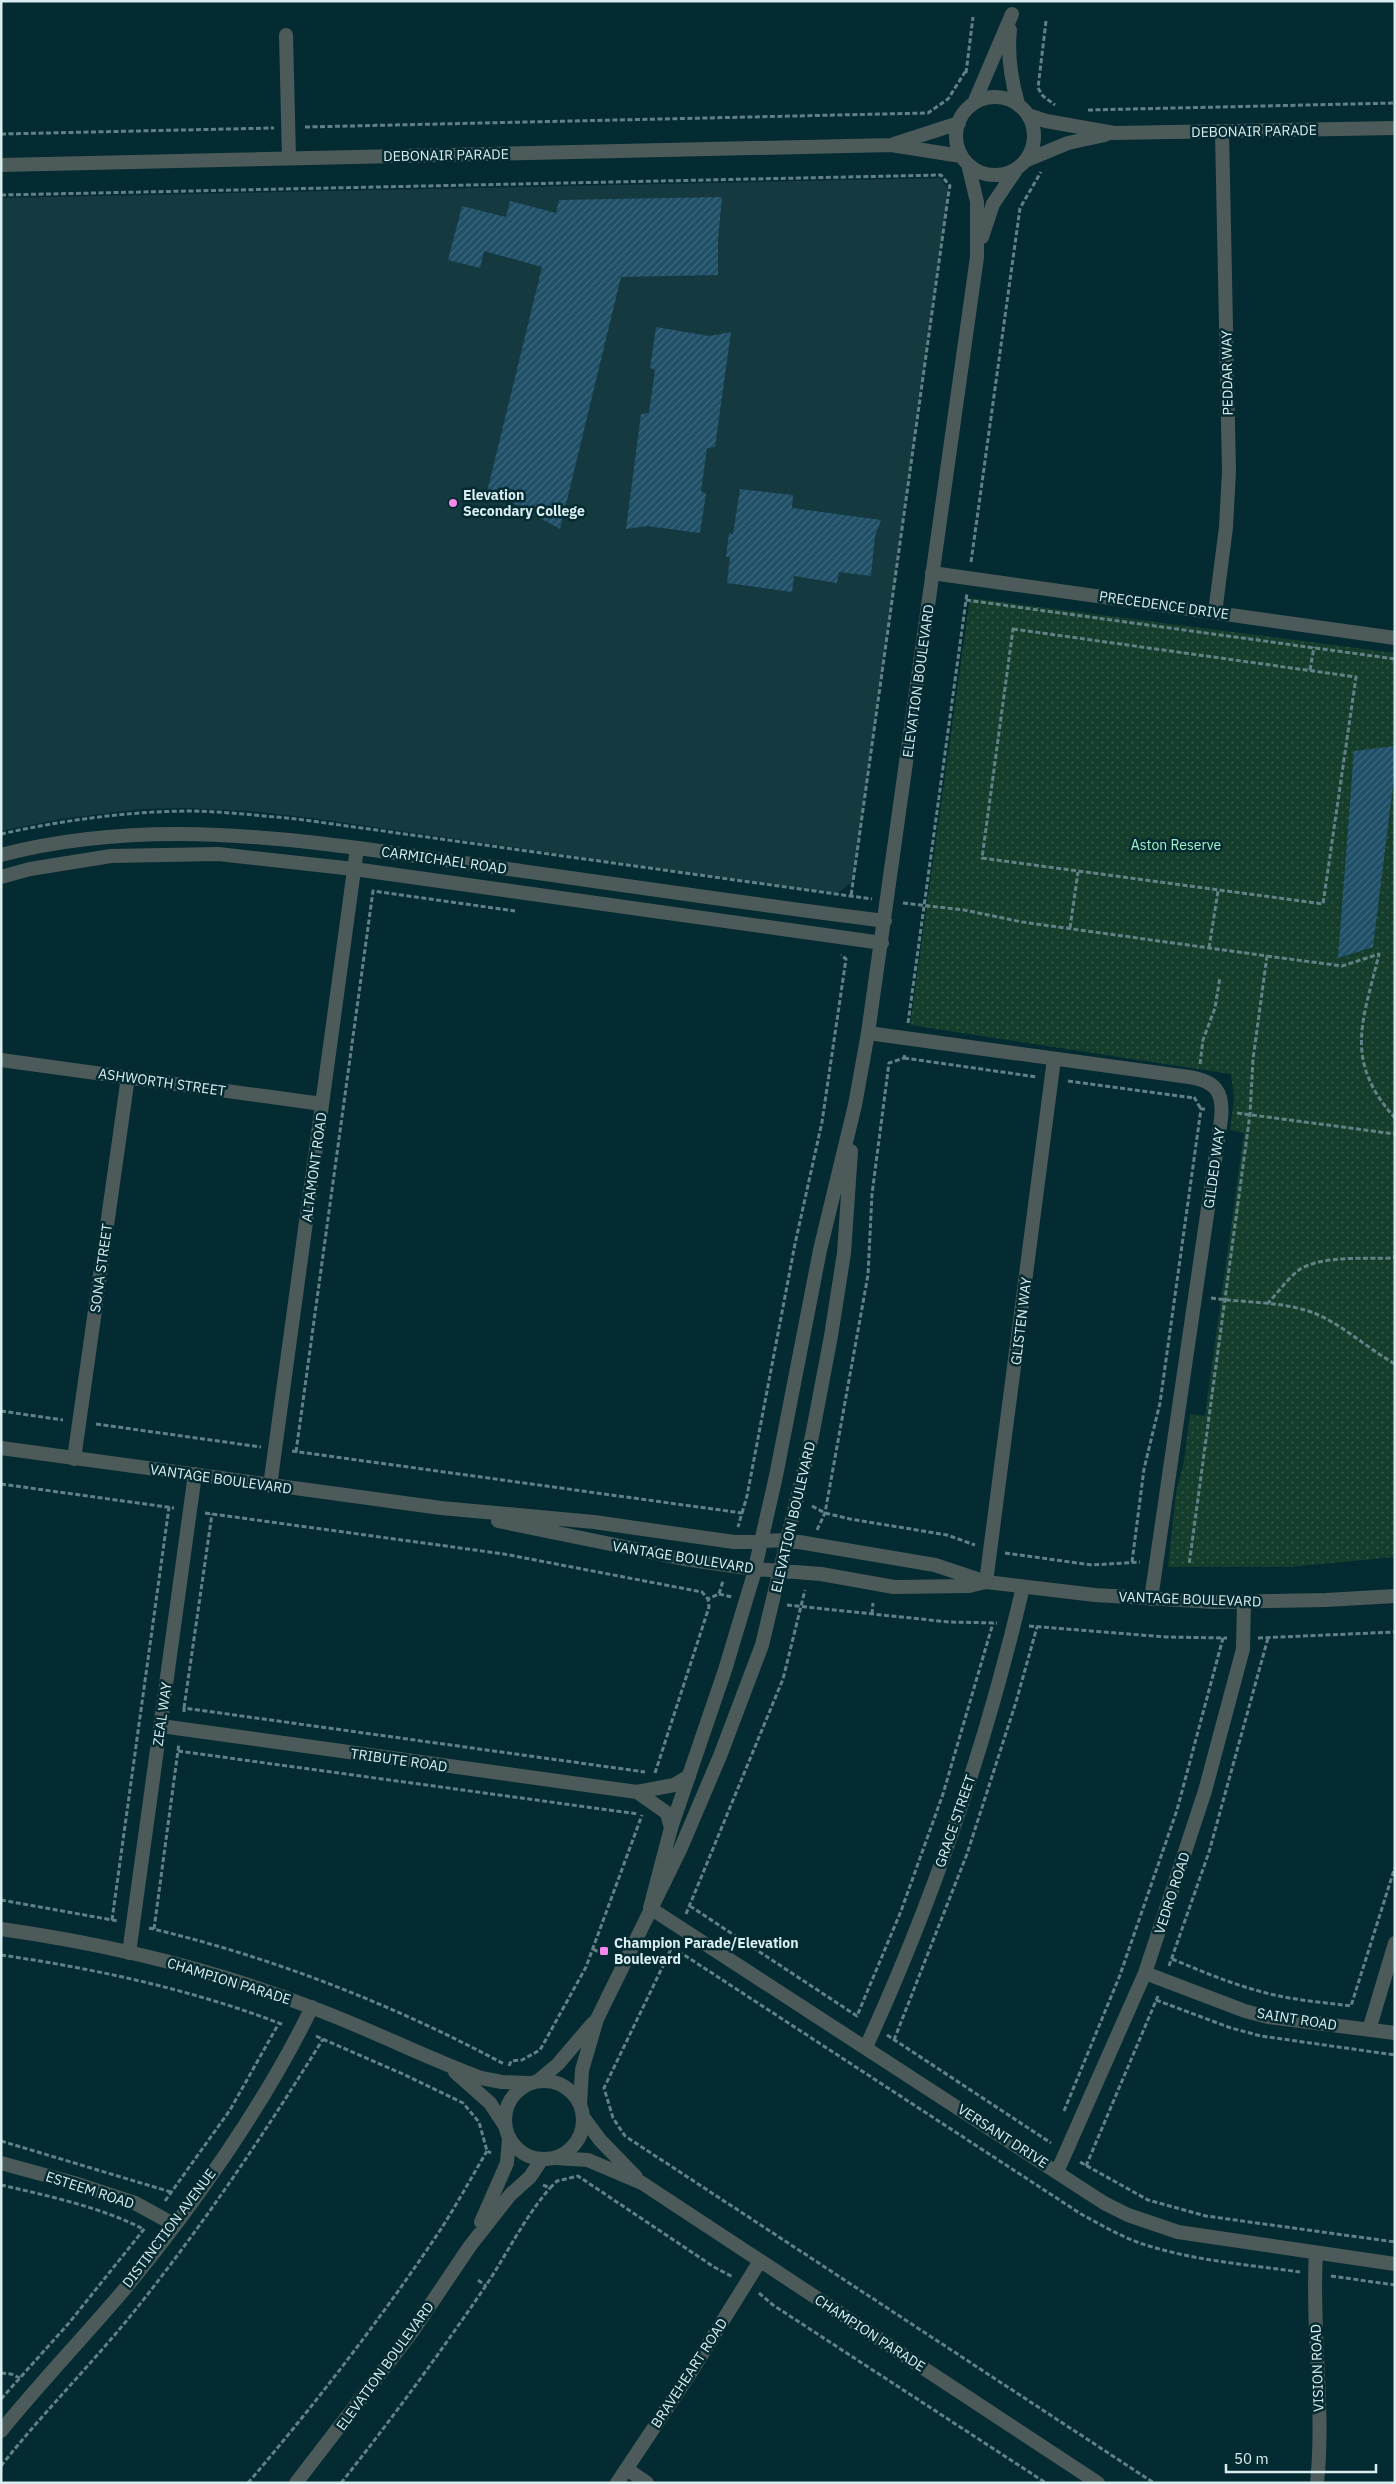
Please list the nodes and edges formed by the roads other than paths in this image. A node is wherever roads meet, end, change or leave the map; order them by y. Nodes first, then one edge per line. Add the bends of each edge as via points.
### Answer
1 (286, 35) dead end
2 (974, 103) junction
3 (1023, 109) junction
4 (959, 123) junction
5 (1395, 128) edge
6 (1222, 132) junction
7 (1114, 133) junction
8 (891, 146) junction
9 (289, 158) junction
10 (965, 160) junction
11 (1, 165) edge
12 (1022, 165) junction
13 (977, 257) junction
14 (932, 573) junction
15 (1215, 613) junction
16 (1395, 638) edge
17 (358, 848) junction
18 (1, 855) edge
19 (354, 870) junction
20 (1, 877) edge
21 (885, 921) junction
22 (882, 943) junction
23 (868, 1033) junction
24 (1054, 1059) junction
25 (1, 1060) edge
26 (128, 1077) junction
27 (322, 1104) junction
28 (855, 1105) junction
29 (1, 1448) edge
30 (74, 1459) junction
31 (195, 1474) junction
32 (270, 1486) junction
33 (441, 1508) junction
34 (761, 1540) junction
35 (787, 1540) junction
36 (754, 1569) junction
37 (781, 1570) junction
38 (986, 1582) junction
39 (1023, 1587) junction
40 (1395, 1596) edge
41 (1151, 1600) junction
42 (1244, 1602) junction
43 (161, 1726) junction
44 (689, 1776) junction
45 (644, 1794) junction
46 (671, 1828) junction
47 (650, 1908) junction
48 (1, 1929) edge
49 (1395, 1943) edge
50 (129, 1953) junction
51 (1145, 1973) junction
52 (312, 2007) junction
53 (597, 2019) junction
54 (1369, 2030) junction
55 (1395, 2034) edge
56 (866, 2047) junction
57 (447, 2065) junction
58 (534, 2082) junction
59 (582, 2111) junction
60 (507, 2132) junction
61 (549, 2159) junction
62 (1, 2163) edge
63 (1057, 2172) junction
64 (642, 2183) junction
65 (175, 2225) junction
66 (470, 2246) junction
67 (1316, 2253) junction
68 (760, 2261) junction
69 (1395, 2264) edge
70 (4, 2422) edge
71 (627, 2469) junction
72 (296, 2483) edge
73 (616, 2483) edge
74 (647, 2483) edge
75 (1098, 2483) edge
76 (1317, 2483) edge

1 - 9 street
2 - 3 street via 996,97
2 - 3 street via 1012,14 1008,49 1011,80
2 - 4 street
3 - 7 street, DEBONAIR PARADE via 1056,123
3 - 12 street via 1034,137 1031,153
4 - 8 street, DEBONAIR PARADE
4 - 10 street via 956,134
5 - 6 street, DEBONAIR PARADE
6 - 7 street, DEBONAIR PARADE
6 - 15 street, PEDDAR WAY via 1229,471 1226,528
7 - 12 street, DEBONAIR PARADE via 1068,143
8 - 9 street, DEBONAIR PARADE
8 - 10 street, DEBONAIR PARADE
9 - 11 street, DEBONAIR PARADE
10 - 12 street via 987,175 1003,175
10 - 13 street, ELEVATION BOULEVARD via 977,202
12 - 13 street, ELEVATION BOULEVARD via 993,204
13 - 14 street, ELEVATION BOULEVARD
14 - 15 street, PRECEDENCE DRIVE
14 - 21 street, ELEVATION BOULEVARD
15 - 16 street, PRECEDENCE DRIVE
17 - 18 street, CARMICHAEL ROAD via 236,834 138,834 83,839
17 - 19 street, ALTAMONT ROAD
17 - 21 street, CARMICHAEL ROAD
19 - 20 street, CARMICHAEL ROAD via 218,854 154,854 111,856
19 - 22 street, CARMICHAEL ROAD
19 - 27 street, ALTAMONT ROAD
21 - 22 street, ELEVATION BOULEVARD
22 - 23 street, ELEVATION BOULEVARD
23 - 24 street, GILDED WAY
23 - 28 street, ELEVATION BOULEVARD
24 - 38 street, GLISTEN WAY
24 - 41 street, GILDED WAY via 1210,1082 1217,1088 1222,1111
25 - 26 street, ASHWORTH STREET
26 - 27 street, ASHWORTH STREET
26 - 30 street, SONA STREET
27 - 32 street, ALTAMONT ROAD
28 - 34 street, ELEVATION BOULEVARD via 820,1250
28 - 35 street, ELEVATION BOULEVARD via 846,1230 833,1326 812,1436
29 - 30 street, VANTAGE BOULEVARD
30 - 31 street, VANTAGE BOULEVARD
31 - 32 street, VANTAGE BOULEVARD
31 - 43 street, ZEAL WAY
32 - 33 street, VANTAGE BOULEVARD
33 - 34 street, VANTAGE BOULEVARD via 594,1522 734,1542
33 - 36 street, VANTAGE BOULEVARD via 610,1545
34 - 35 street, VANTAGE BOULEVARD
34 - 36 street, ELEVATION BOULEVARD
35 - 37 street, ELEVATION BOULEVARD
35 - 38 street, VANTAGE BOULEVARD via 935,1565
36 - 37 street, VANTAGE BOULEVARD
36 - 44 street, ELEVATION BOULEVARD
37 - 38 street, VANTAGE BOULEVARD via 894,1586 970,1586
37 - 47 street, ELEVATION BOULEVARD via 759,1654 720,1756 680,1850
38 - 39 street, VANTAGE BOULEVARD
39 - 41 street, VANTAGE BOULEVARD
39 - 56 street, GRACE STREET via 980,1748 950,1838 924,1910
40 - 42 street, VANTAGE BOULEVARD
41 - 42 street, VANTAGE BOULEVARD
42 - 51 street, VEDRO ROAD via 1244,1638 1239,1667 1205,1791
43 - 45 street, TRIBUTE ROAD
43 - 50 street, ZEAL WAY
44 - 45 street via 674,1785
44 - 46 street, ELEVATION BOULEVARD
45 - 46 street via 667,1813
46 - 47 street, ELEVATION BOULEVARD
47 - 53 street, ELEVATION BOULEVARD
47 - 56 street, VERSANT DRIVE
48 - 50 street, CHAMPION PARADE
49 - 54 street
50 - 52 street, CHAMPION PARADE via 228,1979
51 - 54 street, SAINT ROAD via 1245,2011 1287,2020
51 - 63 street, VEDRO ROAD
52 - 57 street, CHAMPION PARADE
52 - 65 street, DISTINCTION AVENUE via 270,2083
53 - 58 street, ELEVATION BOULEVARD via 558,2064
53 - 59 street, ELEVATION BOULEVARD via 582,2070
54 - 55 street, SAINT ROAD
56 - 63 street, VERSANT DRIVE
57 - 58 street, CHAMPION PARADE via 502,2082
57 - 60 street, CHAMPION PARADE via 490,2103
58 - 59 street via 552,2081 564,2086 573,2094
58 - 60 street via 518,2090 509,2101 505,2113
59 - 61 street via 582,2130 576,2142 567,2152
59 - 64 street, CHAMPION PARADE via 600,2140
60 - 61 street via 517,2149 529,2156
60 - 66 street, ELEVATION BOULEVARD via 507,2163
61 - 64 street, CHAMPION PARADE via 588,2160
61 - 66 street, ELEVATION BOULEVARD via 510,2195
62 - 65 street, ESTEEM ROAD via 135,2203
63 - 67 street, VERSANT DRIVE via 1104,2203 1156,2226
64 - 68 street, CHAMPION PARADE
65 - 70 street, DISTINCTION AVENUE via 124,2290
66 - 72 street, ELEVATION BOULEVARD via 412,2332
67 - 69 street, VERSANT DRIVE
67 - 76 street, VISION ROAD via 1314,2295 1320,2456
68 - 71 street, BRAVEHEART ROAD
68 - 75 street, CHAMPION PARADE
71 - 73 street, BRAVEHEART ROAD
71 - 74 street

